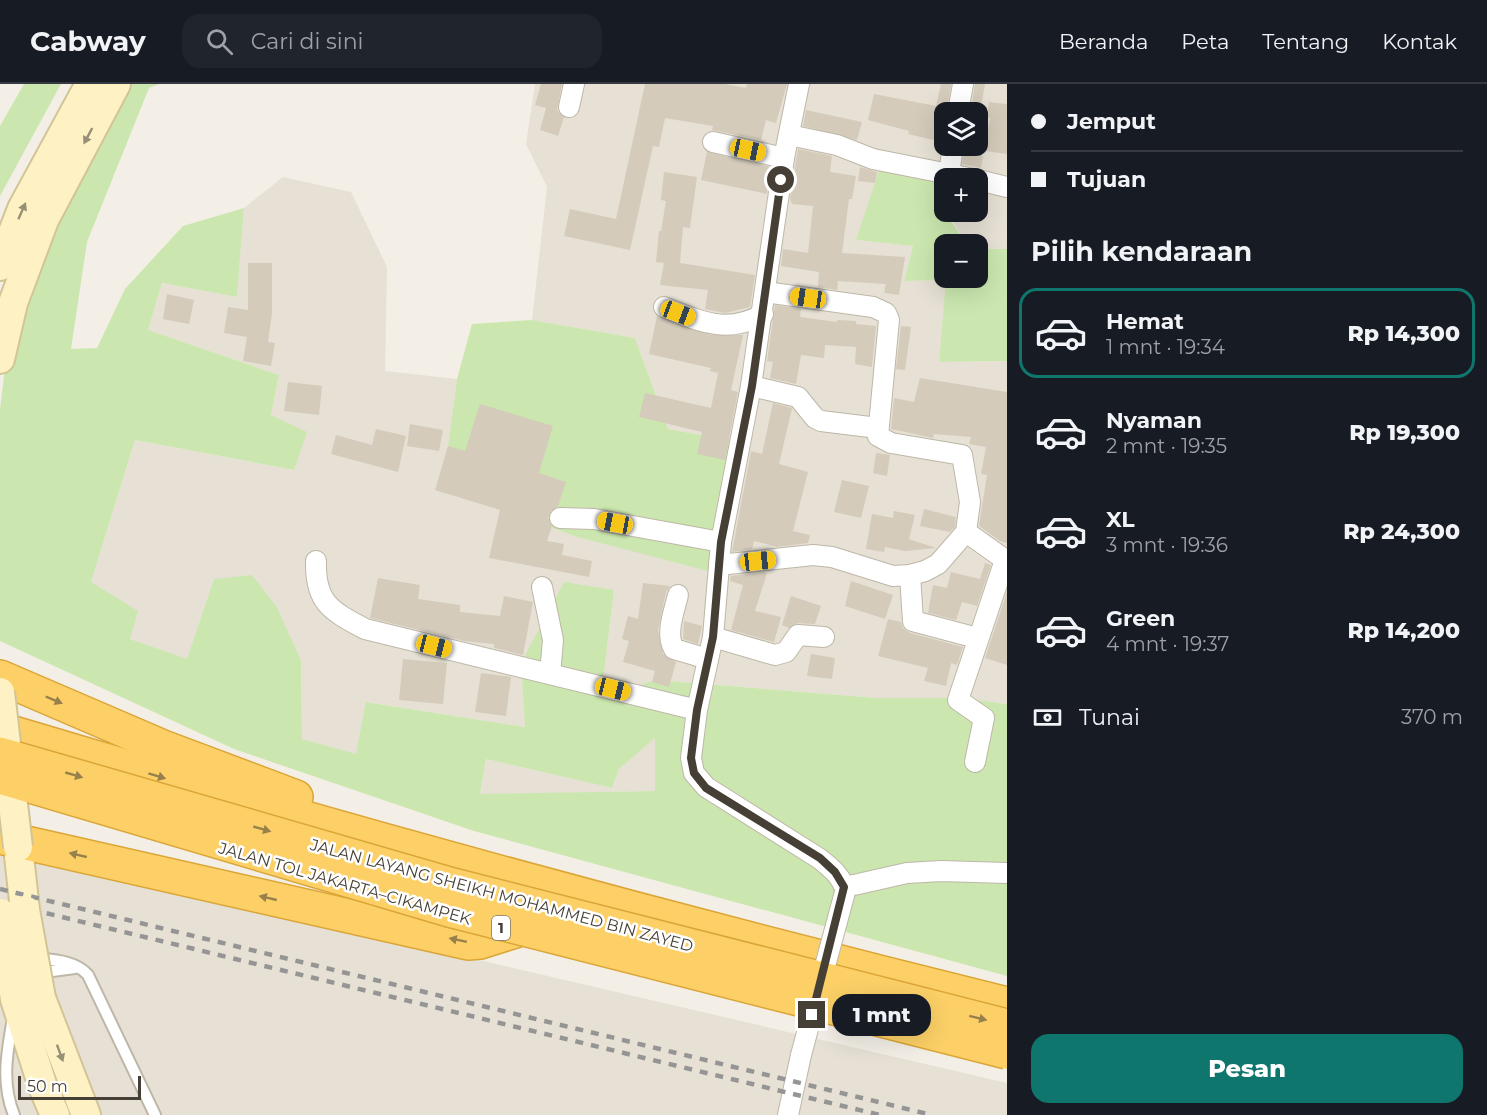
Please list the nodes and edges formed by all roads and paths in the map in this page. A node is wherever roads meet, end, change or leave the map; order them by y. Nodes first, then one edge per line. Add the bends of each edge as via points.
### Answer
1 (90, 84) edge
2 (116, 84) edge
3 (573, 84) edge
4 (799, 84) edge
5 (963, 84) edge
6 (960, 102) edge
7 (569, 106) dead end
8 (789, 135) junction
9 (713, 142) dead end
10 (784, 158) junction
11 (934, 171) edge
12 (988, 182) edge
13 (1007, 187) edge
14 (0, 266) edge
15 (765, 292) junction
16 (664, 308) dead end
17 (763, 314) junction
18 (0, 359) edge
19 (752, 386) junction
20 (878, 428) junction
21 (560, 518) dead end
22 (966, 532) junction
23 (721, 542) junction
24 (1006, 560) edge
25 (316, 561) dead end
26 (719, 565) junction
27 (910, 575) junction
28 (543, 587) dead end
29 (678, 595) dead end
30 (713, 637) junction
31 (824, 637) dead end
32 (977, 638) junction
33 (708, 658) junction
34 (550, 674) junction
35 (0, 677) edge
36 (0, 692) edge
37 (697, 710) junction
38 (0, 729) edge
39 (0, 754) edge
40 (975, 762) dead end
41 (0, 779) edge
42 (9, 842) edge
43 (1007, 873) edge
44 (845, 890) junction
45 (606, 903) junction
46 (9, 908) edge
47 (515, 932) junction
48 (0, 955) edge
49 (81, 968) junction
50 (18, 994) edge
51 (1007, 1004) edge
52 (1007, 1026) edge
53 (1007, 1054) edge
54 (14, 1115) edge
55 (55, 1115) edge
56 (86, 1115) edge
57 (155, 1115) edge
58 (788, 1115) edge

14 -> 1 main road via 22,209
2 -> 18 main road via 44,220 13,303
3 - 7 street
4 - 8 street
5 - 6 street
8 - 10 street
8 - 11 street via 837,145 873,159
9 - 10 street
10 - 15 street
12 - 13 street
15 - 17 street
15 - 20 street via 873,307 886,314 889,320
16 - 17 street via 722,326
17 - 19 street
19 - 20 street via 798,397 821,421
19 - 23 street
20 - 22 street via 878,436 884,441 962,455 970,502
21 - 23 street via 594,519
22 - 24 street
22 - 27 street via 938,564
23 - 26 street
24 - 32 street
25 - 34 street via 319,594 326,604 336,614 365,629
26 - 27 street via 813,555 892,576
26 - 30 street
27 - 32 street via 913,621
28 - 34 street via 553,640
29 - 33 street via 671,644 674,650
30 - 31 street via 775,655 786,652 798,635
30 - 33 street
32 - 40 street via 958,700 984,718
33 - 37 street
34 - 37 street
35 -> 45 highway via 163,747
36 - 42 main road, bridge
37 - 44 street via 691,758 694,773 706,788 820,858 835,872
38 -> 45 highway
39 -> 52 highway, JALAN LAYANG SHEIKH MOHAMMED BIN ZAYED / 1, bridge via 453,885
41 - 47 highway, JALAN TOL JAKARTA–CIKAMPEK / 1 via 251,857
41 - 53 highway, JALAN LAYANG SHEIKH MOHAMMED BIN ZAYED / 1, bridge via 449,910
42 - 46 main road
47 -> 42 highway via 468,943
43 - 44 street via 907,873
44 - 58 street, bridge
45 - 51 highway
46 - 50 main road, bridge
47 - 53 highway, JALAN TOL JAKARTA–CIKAMPEK / 1
48 - 49 lane via 57,960
49 - 50 lane
49 - 57 lane via 88,975
50 - 54 lane via 5,1065 7,1098
50 - 55 main road via 43,1087
50 -> 56 main road

